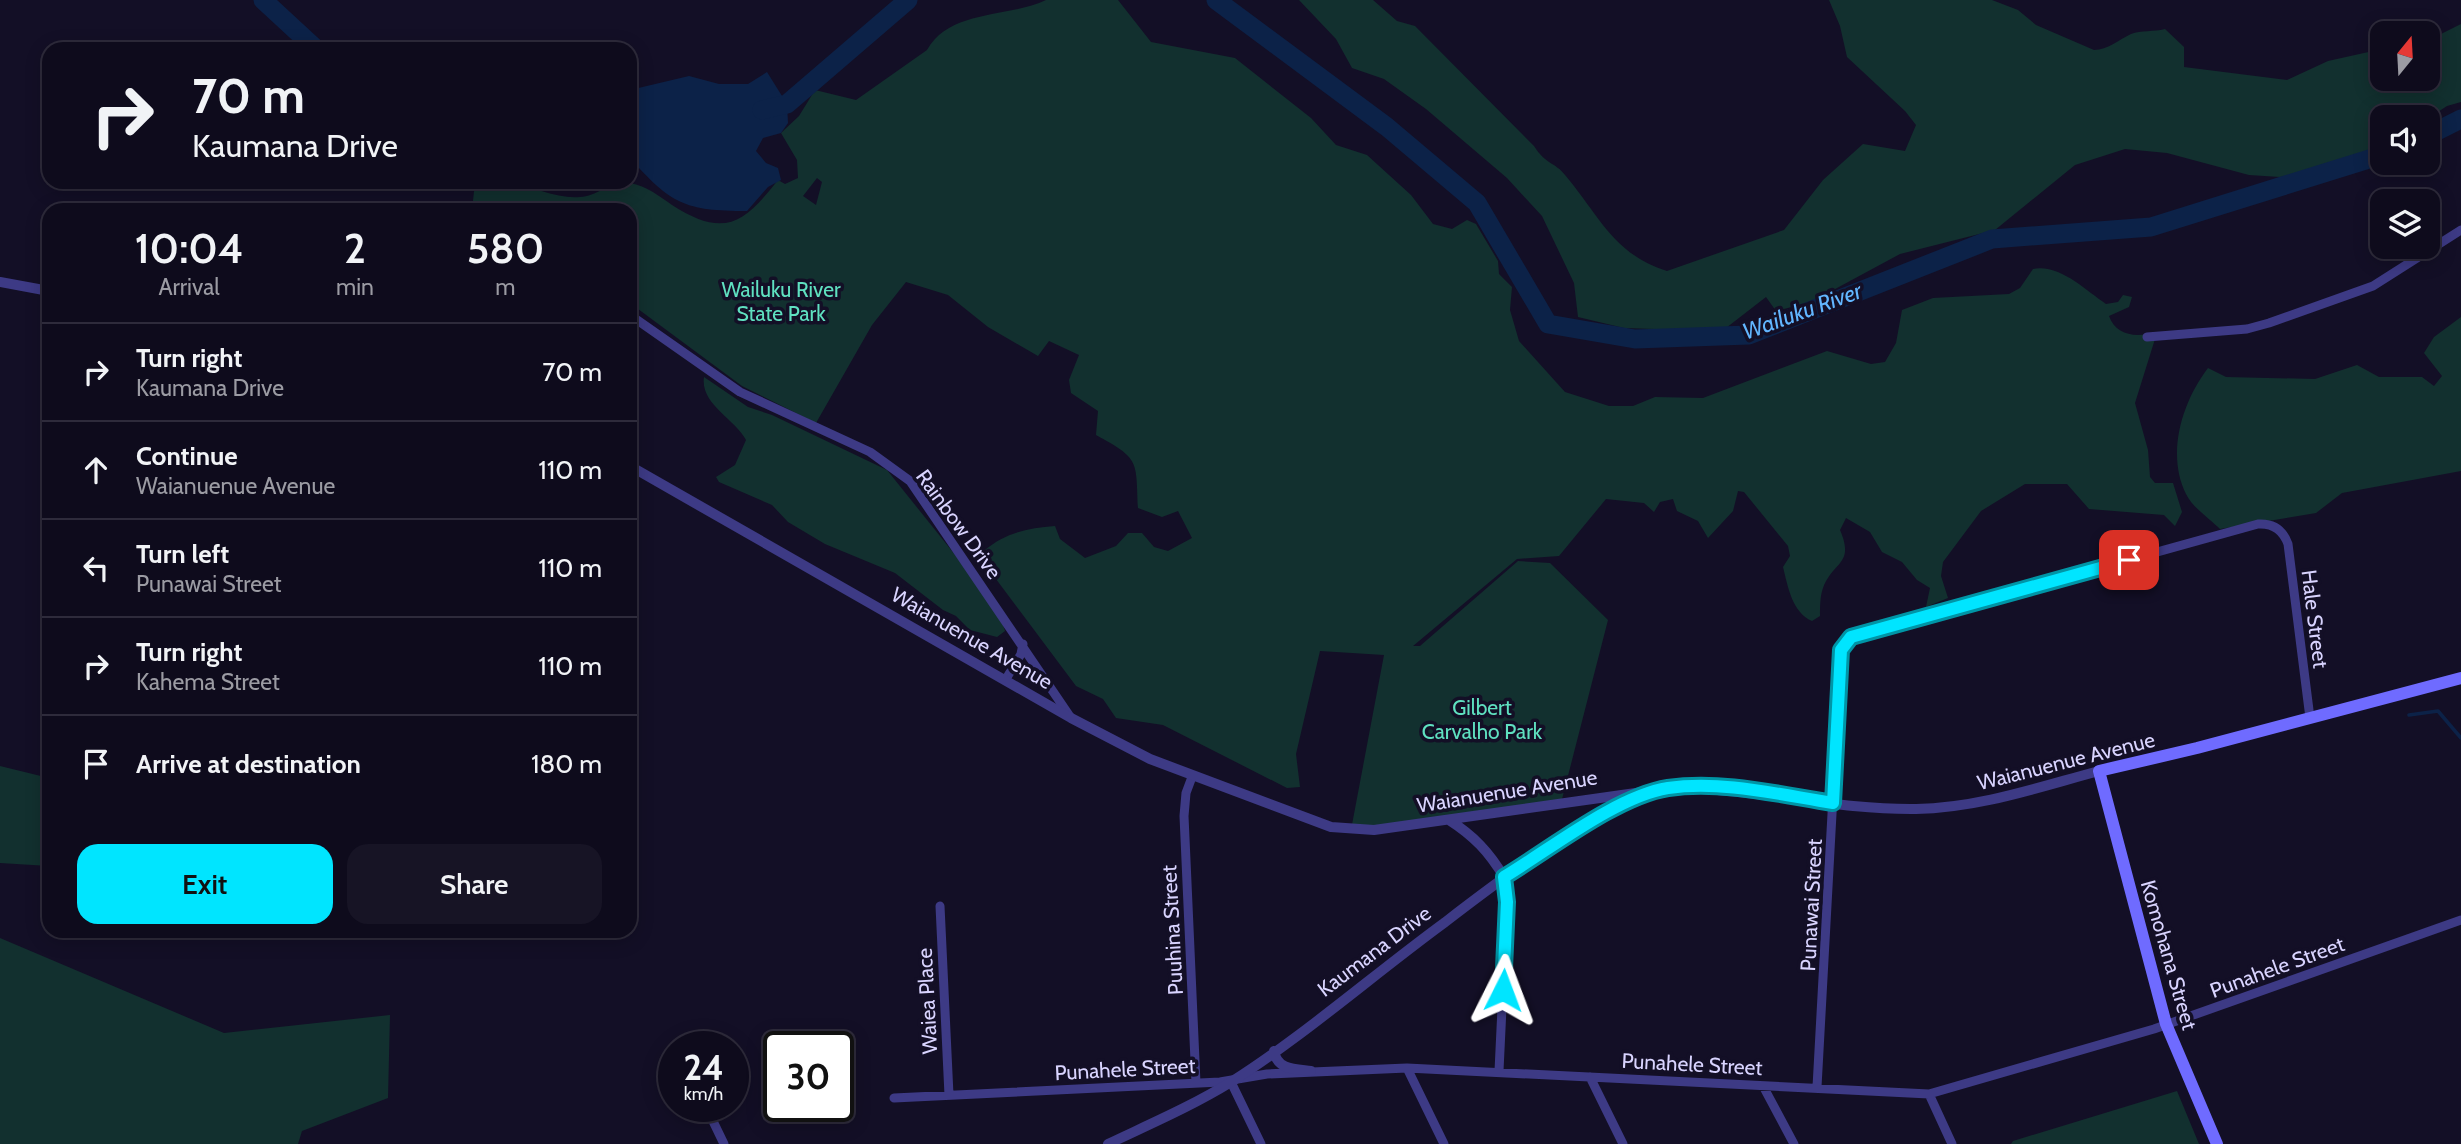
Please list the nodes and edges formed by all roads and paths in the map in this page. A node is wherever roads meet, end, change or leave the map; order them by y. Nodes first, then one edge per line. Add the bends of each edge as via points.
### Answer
1 (2461, 230) edge
2 (0, 282) edge
3 (42, 290) edge
4 (637, 319) edge
5 (2147, 337) dead end
6 (637, 470) edge
7 (1844, 642) joint
8 (1023, 644) junction
9 (2461, 678) edge
10 (1006, 679) junction
11 (1071, 718) junction
12 (2310, 718) junction
13 (2099, 771) junction
14 (1192, 776) junction
15 (1662, 790) junction
16 (1833, 803) junction
17 (1449, 820) junction
18 (1504, 877) junction
19 (940, 906) dead end
20 (2461, 920) edge
21 (2166, 1024) junction
22 (1273, 1051) junction
23 (1407, 1068) junction
24 (1311, 1071) junction
25 (1499, 1071) junction
26 (1590, 1076) junction
27 (1231, 1082) junction
28 (1196, 1083) junction
29 (1763, 1086) junction
30 (1817, 1087) junction
31 (1929, 1094) junction
32 (949, 1096) junction
33 (894, 1098) dead end
34 (714, 1122) edge
35 (724, 1144) edge
36 (1108, 1144) edge
37 (1261, 1144) edge
38 (1444, 1144) edge
39 (1623, 1144) edge
40 (1794, 1144) edge
41 (1952, 1144) edge
42 (2217, 1144) edge

1 - 5 street via 2373,286 2269,323
2 - 3 street
4 - 8 street, Rainbow Drive via 740,392 891,464 923,496
6 - 10 street, Waianuenue Avenue
7 - 12 street, Hale Street via 1854,635 2258,524 2277,528 2288,544
7 - 16 street, Punawai Street
8 - 10 street
8 - 11 street, Rainbow Drive
9 - 12 main road, Waianuenue Avenue
10 - 11 street, Waianuenue Avenue
11 - 14 street, Waianuenue Avenue
12 - 13 main road, Waianuenue Avenue
13 - 16 street, Waianuenue Avenue via 1987,802 1898,809
13 - 21 main road, Komohana Street
14 - 17 street, Waianuenue Avenue via 1331,827 1372,830
14 - 28 street, Puuhina Street via 1184,816
15 - 16 street, Waianuenue Avenue via 1720,788
15 - 17 street, Waianuenue Avenue
15 - 18 street, Kaumana Drive via 1634,799
16 - 30 street, Punawai Street
17 - 18 street via 1481,844
18 - 22 street, Kaumana Drive
18 - 25 street via 1507,902
19 - 32 street, Waiea Place
20 - 21 street, Punahele Street
21 - 31 street, Punahele Street
21 - 42 main road, Komohana Street
22 - 24 street via 1284,1067
22 - 27 street, Kaumana Drive
23 - 24 street, Punahele Street
23 - 25 street, Punahele Street
23 - 38 street
24 - 27 street, Punahele Street
25 - 26 street, Punahele Street
26 - 29 street, Punahele Street
26 - 39 street
27 - 28 street, Punahele Street
27 - 36 street, Kaumana Drive
27 - 37 street
28 - 32 street, Punahele Street
29 - 30 street, Punahele Street
29 - 40 street
30 - 31 street, Punahele Street
31 - 41 street
32 - 33 street, Punahele Street
34 - 35 street

